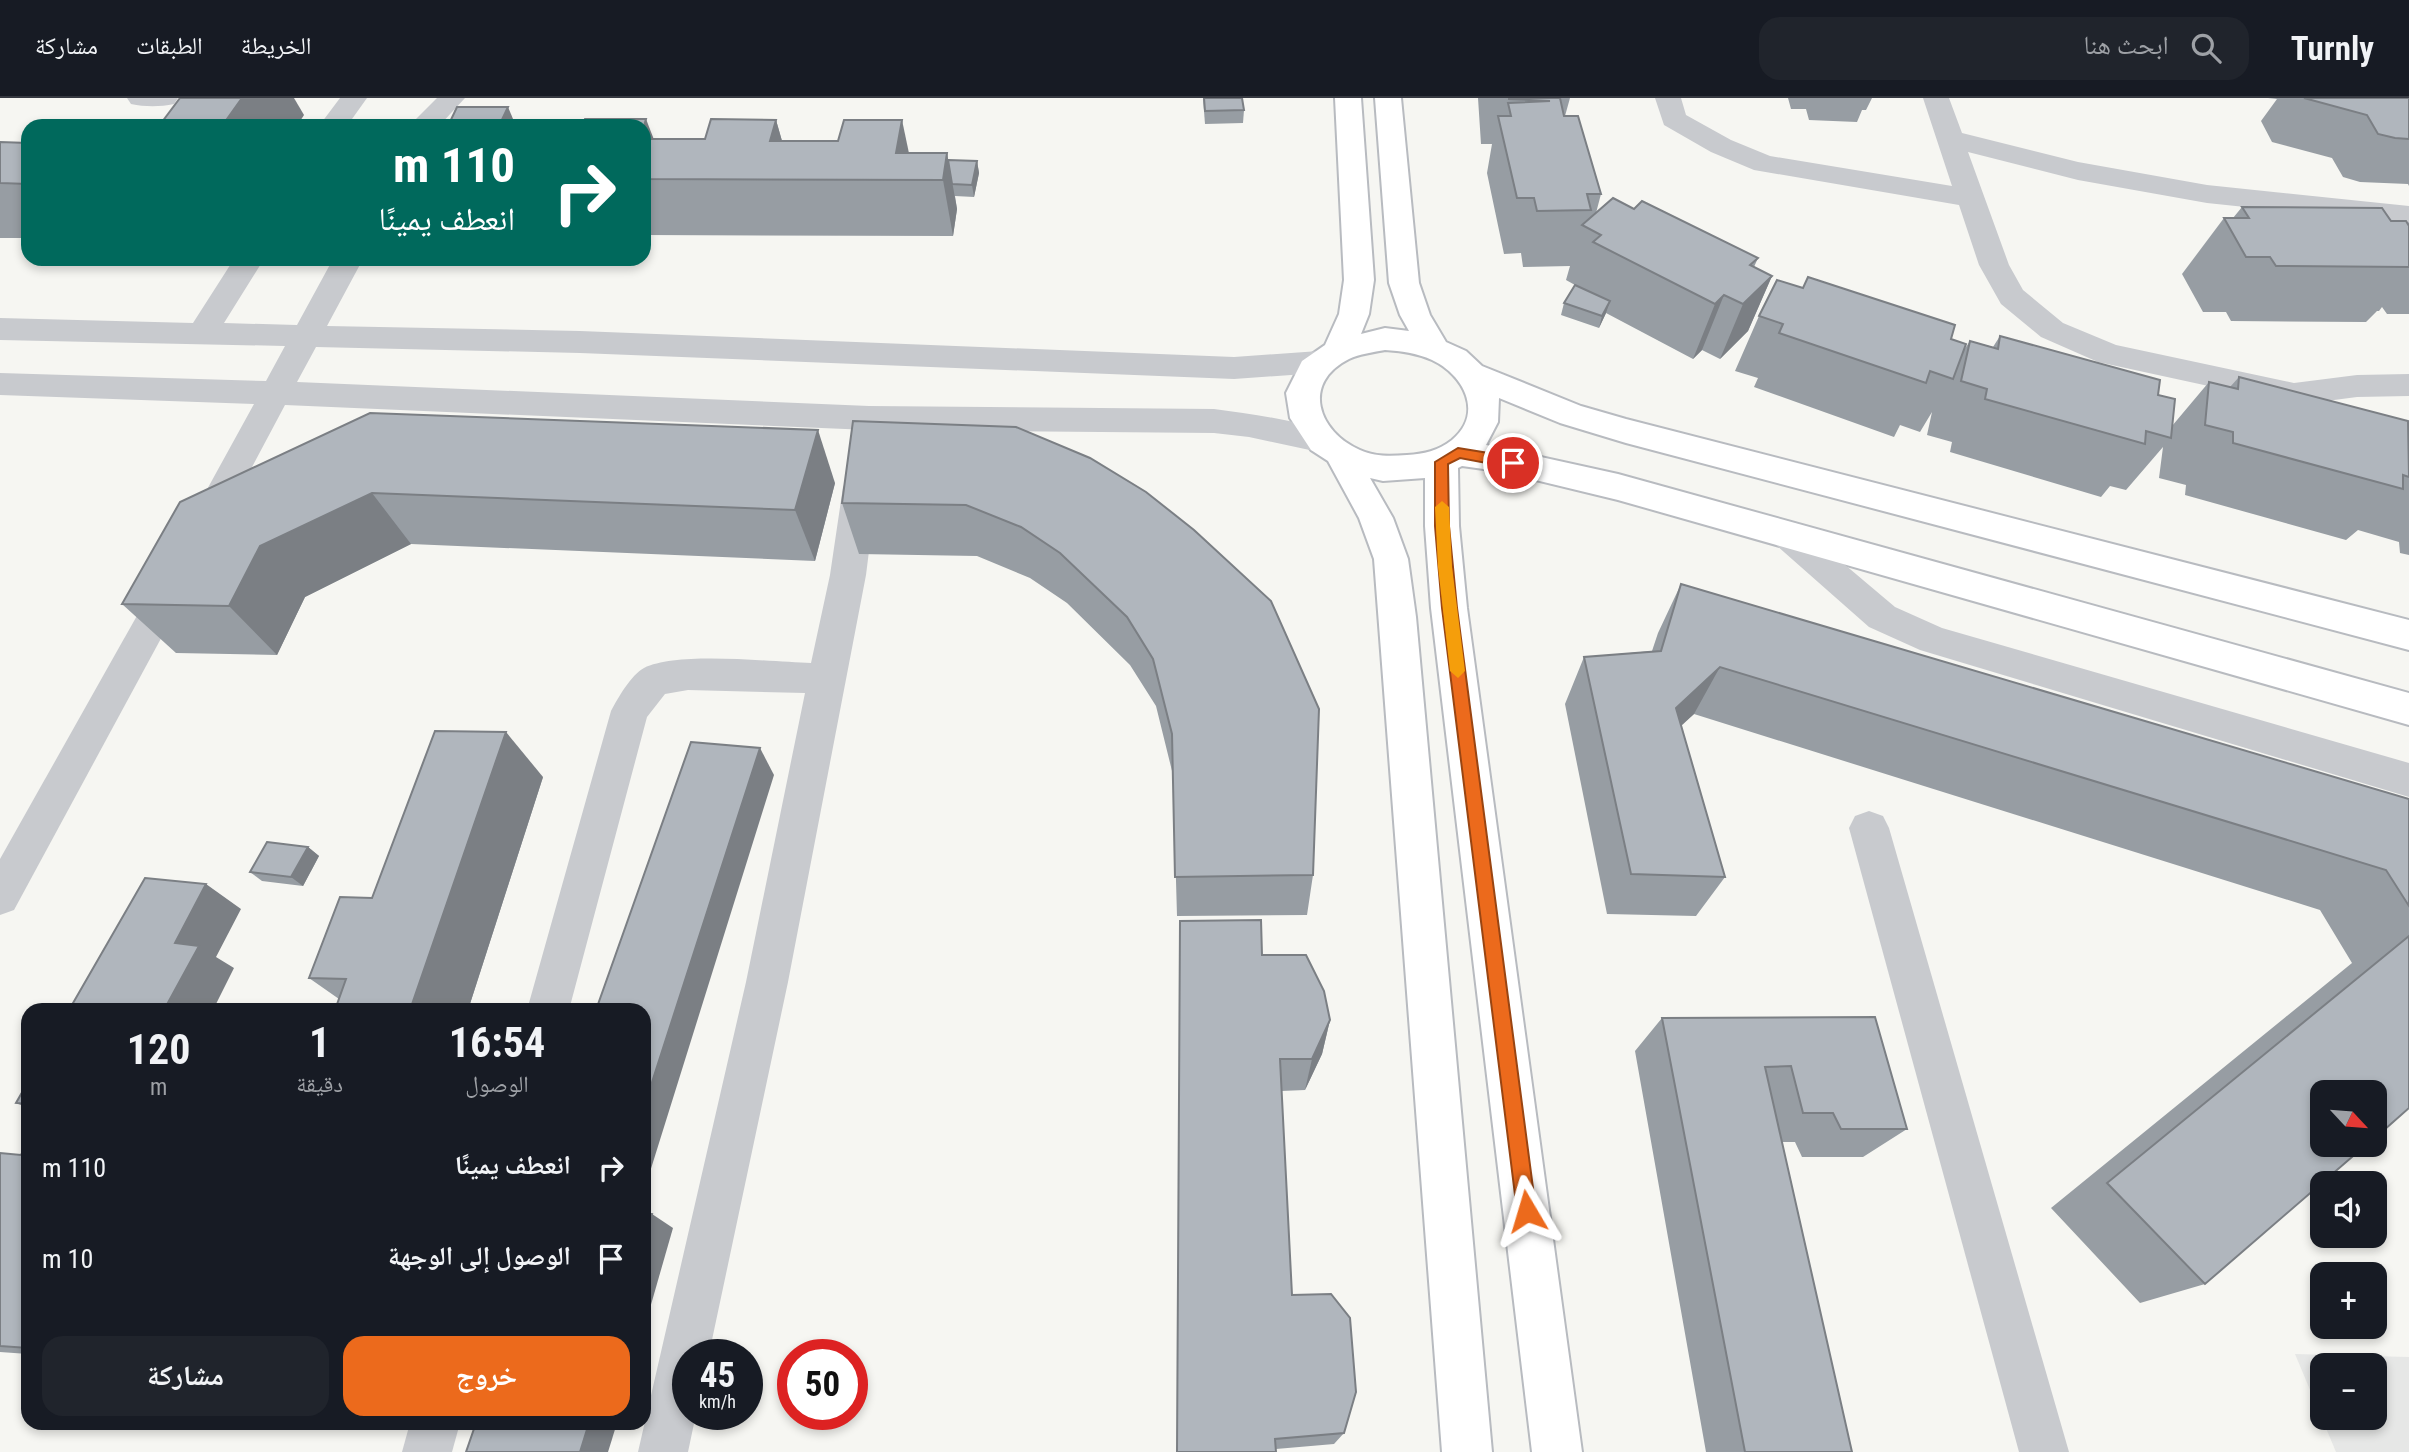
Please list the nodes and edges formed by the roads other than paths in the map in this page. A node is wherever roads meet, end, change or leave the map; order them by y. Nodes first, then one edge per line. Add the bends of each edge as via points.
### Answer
1 (139, 98) edge
2 (165, 98) edge
3 (354, 98) edge
4 (1348, 98) edge
5 (1388, 98) edge
6 (1668, 98) edge
7 (1936, 98) edge
8 (450, 99) edge
9 (338, 119) edge
10 (430, 119) edge
11 (1950, 138) junction
12 (1971, 198) junction
13 (2409, 215) edge
14 (245, 266) edge
15 (344, 266) edge
16 (0, 329) edge
17 (202, 333) junction
18 (308, 335) junction
19 (1434, 348) junction
20 (1329, 355) junction
21 (1471, 374) junction
22 (0, 384) edge
23 (2409, 385) edge
24 (278, 393) junction
25 (2296, 394) junction
26 (2371, 413) edge
27 (866, 439) junction
28 (1330, 448) junction
29 (1450, 458) junction
30 (1787, 535) junction
31 (2409, 635) edge
32 (826, 678) junction
33 (2409, 709) edge
34 (2409, 780) edge
35 (1869, 828) dead end
36 (0, 897) edge
37 (550, 1003) edge
38 (433, 1430) edge
39 (426, 1452) edge
40 (663, 1452) edge
41 (1467, 1452) edge
42 (1557, 1452) edge
43 (2044, 1452) edge

1 - 2 street
3 - 9 street
4 - 20 main road via 1359,280 1354,314
5 - 19 main road via 1404,283
6 - 12 street via 1674,119 1764,164
7 - 11 street
8 - 10 street
11 - 12 street
11 - 13 street via 2078,172 2207,194
12 - 25 street via 1994,265 2012,297 2052,330 2109,354
14 - 17 street
15 - 18 street
16 - 17 street
17 - 18 street
18 - 20 street via 580,341 1234,368
18 - 24 street
19 - 20 main road via 1385,339 1360,341
19 - 21 main road
20 - 28 main road via 1305,379 1301,400 1305,420
21 - 29 main road via 1482,394 1485,416 1476,436
21 - 31 main road via 1545,406 1626,431
22 - 24 street
23 - 25 street
24 - 27 street
24 - 36 street
25 - 26 street
27 - 28 street via 1214,421 1249,425
27 - 32 street via 848,575
28 - 29 main road via 1374,468 1409,470
28 - 41 main road via 1376,518 1391,559
29 - 30 main road via 1498,459
29 - 42 main road via 1442,526 1450,608
30 - 33 main road
30 - 34 street via 1882,617 1933,640
32 - 37 street via 688,675 654,680 630,711
32 - 40 street via 767,982
35 - 43 street
38 - 39 street

